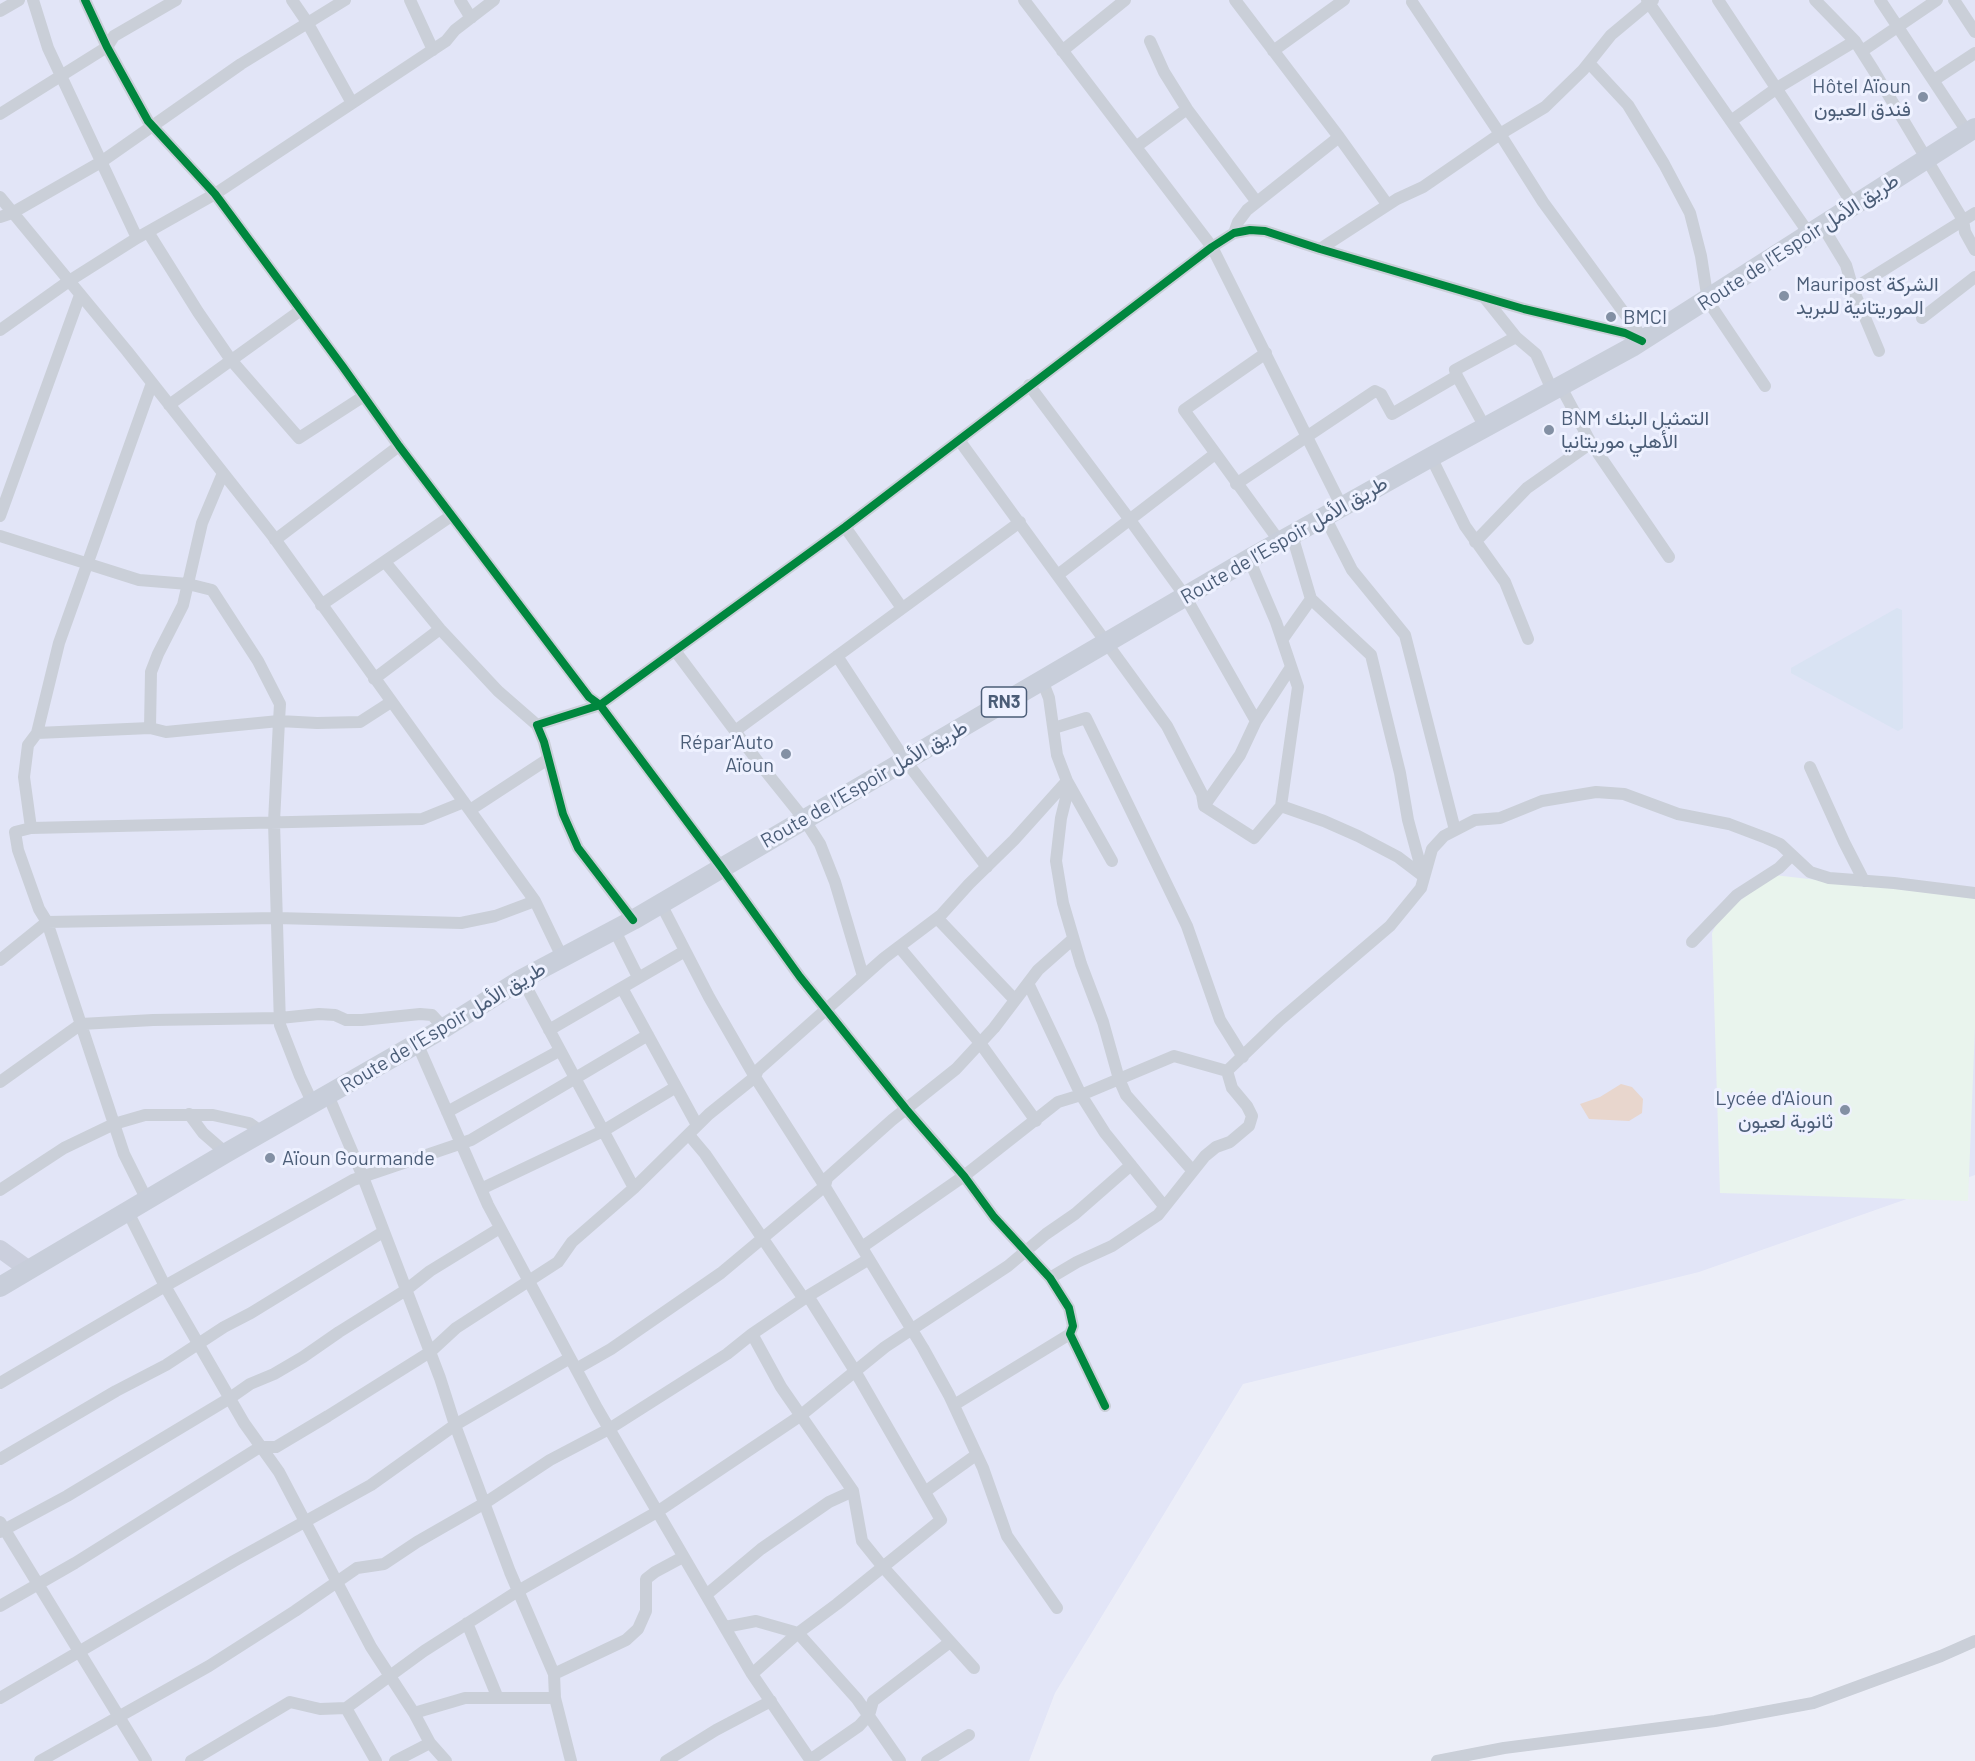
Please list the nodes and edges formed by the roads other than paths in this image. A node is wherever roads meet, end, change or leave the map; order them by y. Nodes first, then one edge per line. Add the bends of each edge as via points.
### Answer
1 (20, 0) edge
2 (33, 0) edge
3 (86, 0) edge
4 (176, 0) edge
5 (292, 0) edge
6 (345, 0) edge
7 (410, 0) edge
8 (460, 0) edge
9 (494, 0) edge
10 (1024, 0) edge
11 (1125, 0) edge
12 (1235, 0) edge
13 (1344, 0) edge
14 (1718, 0) edge
15 (1880, 0) edge
16 (1937, 0) edge
17 (1954, 0) edge
18 (1649, 1) edge
19 (1412, 2) dead end
20 (1822, 2) edge
21 (0, 11) edge
22 (471, 18) junction
23 (307, 22) junction
24 (1898, 26) junction
25 (1975, 32) edge
26 (1150, 41) dead end
27 (1858, 46) junction
28 (107, 47) junction
29 (433, 50) junction
30 (1062, 51) junction
31 (1274, 51) junction
32 (1975, 53) edge
33 (1589, 63) junction
34 (60, 75) junction
35 (1934, 80) junction
36 (1777, 88) junction
37 (352, 103) junction
38 (1187, 109) junction
39 (0, 114) edge
40 (1731, 121) junction
41 (152, 125) junction
42 (1971, 130) edge
43 (1500, 134) junction
44 (1339, 137) junction
45 (1137, 146) junction
46 (1928, 159) junction
47 (101, 162) junction
48 (215, 194) junction
49 (0, 197) edge
50 (1256, 201) junction
51 (1388, 204) junction
52 (1854, 206) junction
53 (1975, 213) edge
54 (6, 215) edge
55 (1963, 220) junction
56 (1816, 231) junction
57 (1234, 233) junction
58 (142, 235) junction
59 (1212, 247) junction
60 (1320, 249) junction
61 (1975, 250) edge
62 (1975, 277) edge
63 (69, 281) junction
64 (1853, 289) junction
65 (80, 295) junction
66 (1484, 297) junction
67 (1708, 301) junction
68 (301, 309) junction
69 (1922, 318) dead end
70 (0, 330) edge
71 (1516, 337) junction
72 (1643, 340) junction
73 (1880, 351) dead end
74 (1266, 353) junction
75 (231, 360) junction
76 (1456, 376) junction
77 (152, 383) junction
78 (1029, 386) junction
79 (1765, 386) dead end
80 (1557, 390) junction
81 (364, 396) junction
82 (169, 405) junction
83 (1488, 427) junction
84 (1306, 435) junction
85 (959, 440) junction
86 (1591, 443) junction
87 (399, 446) junction
88 (1215, 454) junction
89 (1431, 457) junction
90 (223, 473) junction
91 (1236, 484) junction
92 (1334, 512) junction
93 (0, 516) edge
94 (451, 516) junction
95 (1130, 520) junction
96 (1020, 522) junction
97 (845, 527) junction
98 (0, 536) edge
99 (1286, 539) junction
100 (275, 540) junction
101 (1475, 542) junction
102 (1669, 557) dead end
103 (1249, 559) junction
104 (385, 562) junction
105 (87, 565) junction
106 (1059, 574) junction
107 (188, 584) junction
108 (1185, 596) junction
109 (1311, 599) junction
110 (321, 605) junction
111 (902, 608) junction
112 (440, 629) junction
113 (1528, 639) dead end
114 (1282, 640) junction
115 (1106, 643) junction
116 (676, 652) junction
117 (837, 656) junction
118 (1291, 667) junction
119 (374, 679) junction
120 (1042, 680) junction
121 (391, 702) junction
122 (600, 705) junction
123 (279, 721) junction
124 (1256, 721) junction
125 (537, 725) junction
126 (150, 728) junction
127 (1054, 728) junction
128 (735, 731) junction
129 (37, 733) junction
130 (548, 759) junction
131 (905, 760) junction
132 (1810, 767) dead end
133 (1067, 780) junction
134 (467, 806) junction
135 (1204, 806) junction
136 (1281, 806) junction
137 (804, 819) junction
138 (274, 822) junction
139 (31, 828) junction
140 (1455, 830) junction
141 (1792, 855) junction
142 (1112, 861) dead end
143 (722, 867) junction
144 (987, 867) junction
145 (1423, 876) junction
146 (1864, 881) junction
147 (1975, 893) edge
148 (535, 901) junction
149 (661, 904) junction
150 (277, 918) junction
151 (937, 918) junction
152 (633, 920) junction
153 (47, 922) junction
154 (615, 931) junction
155 (1073, 939) junction
156 (1692, 942) dead end
157 (900, 948) junction
158 (685, 951) junction
159 (562, 957) junction
160 (0, 960) edge
161 (863, 976) junction
162 (638, 977) junction
163 (522, 980) junction
164 (1028, 983) junction
165 (622, 988) junction
166 (1015, 1000) junction
167 (826, 1009) junction
168 (280, 1018) junction
169 (81, 1024) junction
170 (444, 1028) junction
171 (549, 1030) junction
172 (648, 1035) junction
173 (417, 1043) junction
174 (980, 1043) junction
175 (559, 1051) junction
176 (1243, 1057) junction
177 (1227, 1071) junction
178 (755, 1077) junction
179 (574, 1078) junction
180 (1119, 1079) junction
181 (0, 1082) edge
182 (676, 1087) junction
183 (1081, 1095) junction
184 (320, 1100) junction
185 (906, 1109) junction
186 (447, 1112) junction
187 (189, 1114) junction
188 (1036, 1121) junction
189 (114, 1124) junction
190 (693, 1130) junction
191 (603, 1131) junction
192 (263, 1133) junction
193 (459, 1143) junction
194 (226, 1153) junction
195 (1131, 1165) junction
196 (1192, 1170) junction
197 (964, 1176) junction
198 (363, 1178) junction
199 (825, 1186) junction
200 (634, 1188) junction
201 (481, 1189) junction
202 (0, 1190) edge
203 (147, 1200) junction
204 (1164, 1206) junction
205 (128, 1212) junction
206 (500, 1228) junction
207 (383, 1232) junction
208 (762, 1239) junction
209 (862, 1247) junction
210 (0, 1249) edge
211 (1025, 1250) junction
212 (868, 1259) junction
213 (29, 1270) junction
214 (1050, 1278) junction
215 (529, 1281) junction
216 (165, 1286) junction
217 (0, 1287) edge
218 (406, 1290) junction
219 (806, 1297) junction
220 (912, 1331) junction
221 (752, 1334) junction
222 (1070, 1334) junction
223 (199, 1344) junction
224 (430, 1352) junction
225 (570, 1358) junction
226 (576, 1369) junction
227 (855, 1371) junction
228 (0, 1383) edge
229 (230, 1398) junction
230 (954, 1406) junction
231 (1105, 1406) dead end
232 (800, 1416) junction
233 (455, 1425) junction
234 (609, 1430) junction
235 (260, 1447) junction
236 (976, 1455) junction
237 (0, 1459) edge
238 (853, 1491) junction
239 (926, 1491) junction
240 (485, 1503) junction
241 (657, 1512) junction
242 (305, 1520) junction
243 (2, 1528) edge
244 (683, 1557) junction
245 (883, 1567) junction
246 (337, 1581) junction
247 (37, 1583) junction
248 (518, 1591) junction
249 (706, 1594) junction
250 (0, 1606) edge
251 (1057, 1608) dead end
252 (467, 1623) junction
253 (725, 1627) junction
254 (798, 1633) junction
255 (1975, 1641) edge
256 (950, 1642) junction
257 (78, 1651) junction
258 (974, 1668) dead end
259 (554, 1674) junction
260 (752, 1674) junction
261 (389, 1676) junction
262 (497, 1696) junction
263 (0, 1698) edge
264 (555, 1698) junction
265 (771, 1701) junction
266 (346, 1708) junction
267 (414, 1713) junction
268 (120, 1716) junction
269 (869, 1716) junction
270 (969, 1735) dead end
271 (430, 1743) junction
272 (40, 1761) edge
273 (146, 1761) edge
274 (190, 1761) edge
275 (376, 1761) edge
276 (395, 1761) edge
277 (446, 1761) edge
278 (572, 1761) edge
279 (666, 1761) edge
280 (811, 1761) edge
281 (900, 1761) edge
282 (927, 1761) edge
283 (1437, 1761) edge

1 - 21 street
2 - 34 street
3 - 28 street
4 - 28 street via 114,36
5 - 23 street
6 - 23 street
7 - 29 street
8 - 22 street
9 - 22 street
10 - 30 street
11 - 30 street
12 - 31 street
13 - 31 street
14 - 36 street
15 - 24 street
16 - 24 street
17 - 25 street
18 - 33 street via 1611,35
18 - 40 street
19 - 43 street
20 - 27 street
22 - 29 street
23 - 37 street
23 - 41 street
24 - 27 street
24 - 35 street
26 - 38 street
27 - 36 street
27 - 46 street
28 - 34 street
28 - 41 street
29 - 37 street
30 - 45 street
31 - 44 street
32 - 35 street
33 - 43 street via 1545,107
33 - 67 street via 1628,105 1690,213
34 - 39 street
34 - 47 street
35 - 42 street
36 - 40 street
36 - 52 street
37 - 48 street
38 - 45 street
38 - 50 street
40 - 56 street
41 - 47 street
41 - 48 street
42 - 46 highway, Route de l’Espoir طريق الأمل / RN3
43 - 51 street via 1423,187
43 - 72 street via 1566,236
44 - 50 street
44 - 51 street
45 - 59 street
46 - 52 highway, Route de l’Espoir طريق الأمل / RN3
46 - 55 street
47 - 54 street
47 - 58 street
48 - 58 street
48 - 68 street
49 - 54 street
50 - 57 street via 1242,215
51 - 60 street
52 - 56 highway, Route de l’Espoir طريق الأمل / RN3
53 - 55 street
54 - 63 street
55 - 61 street
55 - 64 street
56 - 64 street via 1846,265
56 - 67 highway, Route de l’Espoir طريق الأمل / RN3
57 - 59 street
57 - 60 street via 1266,231
58 - 63 street
58 - 75 street
59 - 74 street
59 - 78 street
60 - 66 street
62 - 69 street
63 - 65 street
63 - 70 street
64 - 73 street
65 - 77 street
65 - 93 street
66 - 71 street
66 - 72 street
67 - 72 highway, Route de l’Espoir طريق الأمل / RN3
67 - 79 street
68 - 75 street
68 - 81 street
71 - 76 street via 1455,370
71 - 80 street via 1536,354
72 - 80 highway, Route de l’Espoir طريق الأمل / RN3
74 - 84 street
74 - 88 street via 1184,410
75 - 81 street via 299,438
75 - 82 street
76 - 83 street via 1480,420
76 - 84 street via 1392,414 1381,394 1375,391
77 - 82 street
77 - 105 street
78 - 85 street
78 - 95 street
80 - 83 highway, Route de l’Espoir طريق الأمل / RN3
80 - 86 street
81 - 87 street
82 - 90 street
83 - 89 highway, Route de l’Espoir طريق الأمل / RN3
84 - 91 street
84 - 92 street
85 - 96 street
85 - 97 street
86 - 101 street via 1527,488
86 - 102 street
87 - 94 street
87 - 100 street
88 - 91 street
88 - 95 street
89 - 92 highway, Route de l’Espoir طريق الأمل / RN3
89 - 101 street
90 - 100 street
90 - 107 street via 202,523
91 - 99 street
92 - 99 highway, Route de l’Espoir طريق الأمل / RN3
92 - 140 street via 1352,570 1405,635
94 - 104 street
94 - 122 street via 589,697
95 - 106 street
95 - 108 street
96 - 106 street
96 - 111 street
97 - 111 street
97 - 116 street
98 - 105 street
99 - 103 highway, Route de l’Espoir طريق الأمل / RN3
99 - 109 street
100 - 110 street
101 - 113 street via 1505,582
103 - 108 highway, Route de l’Espoir طريق الأمل / RN3
103 - 114 street
104 - 110 street
104 - 112 street
105 - 107 street via 138,580
105 - 129 street via 59,643
106 - 115 street
107 - 123 street via 212,591 225,609 273,687 280,704
107 - 126 street via 183,605 151,672
108 - 115 highway, Route de l’Espoir طريق الأمل / RN3
108 - 124 street
109 - 114 street
109 - 145 street via 1371,654
110 - 119 street
111 - 117 street
112 - 119 street
112 - 125 street via 498,691
114 - 118 street
115 - 120 highway, Route de l’Espoir طريق الأمل / RN3
115 - 135 street via 1167,726 1202,794
116 - 122 street
116 - 128 street
117 - 128 street
117 - 131 street
118 - 124 street
118 - 136 street via 1298,687
119 - 121 street
120 - 127 street
120 - 131 highway, Route de l’Espoir طريق الأمل / RN3
121 - 123 street via 360,722
121 - 134 street
122 - 125 street
122 - 143 street
123 - 126 street via 166,732
123 - 138 street
124 - 135 street via 1240,755
125 - 130 street
126 - 129 street
127 - 133 street
127 - 176 street via 1086,718 1187,926 1220,1020
128 - 137 street
129 - 139 street via 28,745 24,777
130 - 134 street
130 - 152 street via 563,814 578,848
131 - 137 highway, Route de l’Espoir طريق الأمل / RN3
131 - 144 street
132 - 146 street
133 - 142 street
133 - 144 street
133 - 155 street via 1056,861
134 - 138 street via 422,819
134 - 148 street
135 - 136 street via 1254,837
136 - 145 street via 1358,836 1398,857
137 - 143 highway, Route de l’Espoir طريق الأمل / RN3
137 - 161 street via 820,844 835,882
138 - 139 street
138 - 150 street
139 - 153 street via 15,832 18,850
140 - 141 street via 1475,820 1500,818 1542,801 1596,792 1624,795 1678,814 1729,824 1780,844
140 - 145 street via 1432,849
141 - 146 street via 1810,872
141 - 156 street via 1737,895
143 - 149 highway, Route de l’Espoir طريق الأمل / RN3
143 - 167 street
144 - 151 street
145 - 176 street via 1421,888 1390,926 1280,1020
146 - 147 street
148 - 150 street via 461,923
148 - 159 street
149 - 152 highway, Route de l’Espoir طريق الأمل / RN3
149 - 158 street
150 - 153 street
150 - 168 street
151 - 157 street
151 - 166 street
152 - 154 highway, Route de l’Espoir طريق الأمل / RN3
153 - 160 street
153 - 169 street
154 - 159 highway, Route de l’Espoir طريق الأمل / RN3
154 - 162 street
155 - 164 street
155 - 180 street
157 - 161 street
157 - 174 street
158 - 162 street
158 - 178 street
159 - 163 highway, Route de l’Espoir طريق الأمل / RN3
161 - 167 street
162 - 165 street
163 - 170 highway, Route de l’Espoir طريق الأمل / RN3
163 - 171 street
164 - 166 street
164 - 183 street
165 - 171 street
165 - 172 street
166 - 174 street
167 - 178 street
167 - 185 street
168 - 169 street
168 - 170 street via 319,1014 362,1020 420,1014 432,1015
168 - 184 street via 300,1076
169 - 181 street
169 - 189 street
170 - 173 highway, Route de l’Espoir طريق الأمل / RN3
171 - 175 street
172 - 179 street
172 - 182 street
173 - 184 highway, Route de l’Espoir طريق الأمل / RN3
173 - 186 street
174 - 185 street via 956,1069
174 - 188 street
175 - 179 street
175 - 186 street
176 - 177 street
177 - 180 street via 1174,1056
177 - 196 street via 1232,1088 1252,1116 1249,1126 1230,1142 1216,1147
178 - 190 street
178 - 199 street
179 - 191 street
179 - 193 street via 471,1140
180 - 183 street
180 - 196 street via 1126,1095
182 - 190 street
182 - 191 street
183 - 188 street via 1058,1102
183 - 195 street
184 - 192 highway, Route de l’Espoir طريق الأمل / RN3
184 - 198 street
185 - 197 street
185 - 199 street via 827,1178
186 - 193 street
187 - 189 street via 145,1115
187 - 192 street via 238,1119
187 - 194 street
188 - 197 street
189 - 202 street via 64,1148
189 - 203 street
190 - 200 street
190 - 208 street
191 - 200 street
191 - 201 street
192 - 194 highway, Route de l’Espoir طريق الأمل / RN3
193 - 198 street
193 - 201 street
194 - 203 highway, Route de l’Espoir طريق الأمل / RN3
195 - 204 street
195 - 211 street via 1075,1214
196 - 204 street
197 - 209 street
197 - 211 street
198 - 207 street
198 - 216 street via 325,1195
199 - 208 street
199 - 209 street
200 - 215 street via 572,1242 558,1262
201 - 206 street
203 - 205 highway, Route de l’Espoir طريق الأمل / RN3
204 - 214 street via 1158,1215 1112,1246
205 - 213 highway, Route de l’Espoir طريق الأمل / RN3
205 - 216 street
206 - 215 street
206 - 218 street
207 - 218 street
207 - 223 street
208 - 219 street
208 - 226 street via 721,1273
209 - 212 street
210 - 213 main road
211 - 214 street
211 - 220 street
212 - 219 street
212 - 220 street
213 - 217 highway, RN3
214 - 222 street via 1069,1308
215 - 224 street via 456,1328
215 - 225 street
216 - 223 street
216 - 228 street
218 - 224 street
218 - 229 street via 303,1357
219 - 221 street
219 - 227 street
220 - 227 street
220 - 230 street
221 - 232 street
221 - 234 street
222 - 230 street
222 - 231 street
223 - 229 street
223 - 237 street
224 - 233 street
224 - 235 street via 276,1447
225 - 226 street
225 - 233 street
226 - 234 street
227 - 232 street
227 - 239 street
229 - 235 street
229 - 243 street via 67,1496
230 - 236 street
232 - 238 street
232 - 241 street
233 - 240 street
233 - 242 street via 371,1485
234 - 240 street via 550,1460
234 - 241 street
235 - 242 street via 279,1472
235 - 247 street
236 - 239 street
236 - 251 street via 1007,1536
238 - 245 street via 862,1541
238 - 249 street via 829,1502 761,1548
239 - 245 street via 941,1520
240 - 246 street via 384,1564 357,1568
240 - 248 street
241 - 244 street
241 - 248 street
242 - 246 street
242 - 257 street
243 - 247 street
244 - 249 street
244 - 259 street via 646,1580 646,1611 638,1629 626,1640
245 - 254 street
245 - 256 street
246 - 261 street
246 - 268 street via 209,1666
247 - 250 street
247 - 257 street
248 - 252 street
248 - 259 street
249 - 253 street
252 - 261 street
252 - 262 street
253 - 254 street via 756,1621
253 - 260 street
254 - 260 street
254 - 269 street
255 - 283 street via 1814,1703
256 - 258 street
256 - 269 street via 873,1701
257 - 263 street
257 - 268 street
259 - 264 street
260 - 265 street
261 - 266 street
261 - 267 street
262 - 264 street
262 - 267 street via 465,1698
264 - 278 street
265 - 279 street
265 - 280 street
266 - 274 street via 290,1702
266 - 275 street
267 - 271 street
268 - 272 street
268 - 273 street
269 - 280 street
269 - 281 street
270 - 282 street
271 - 276 street
271 - 277 street

